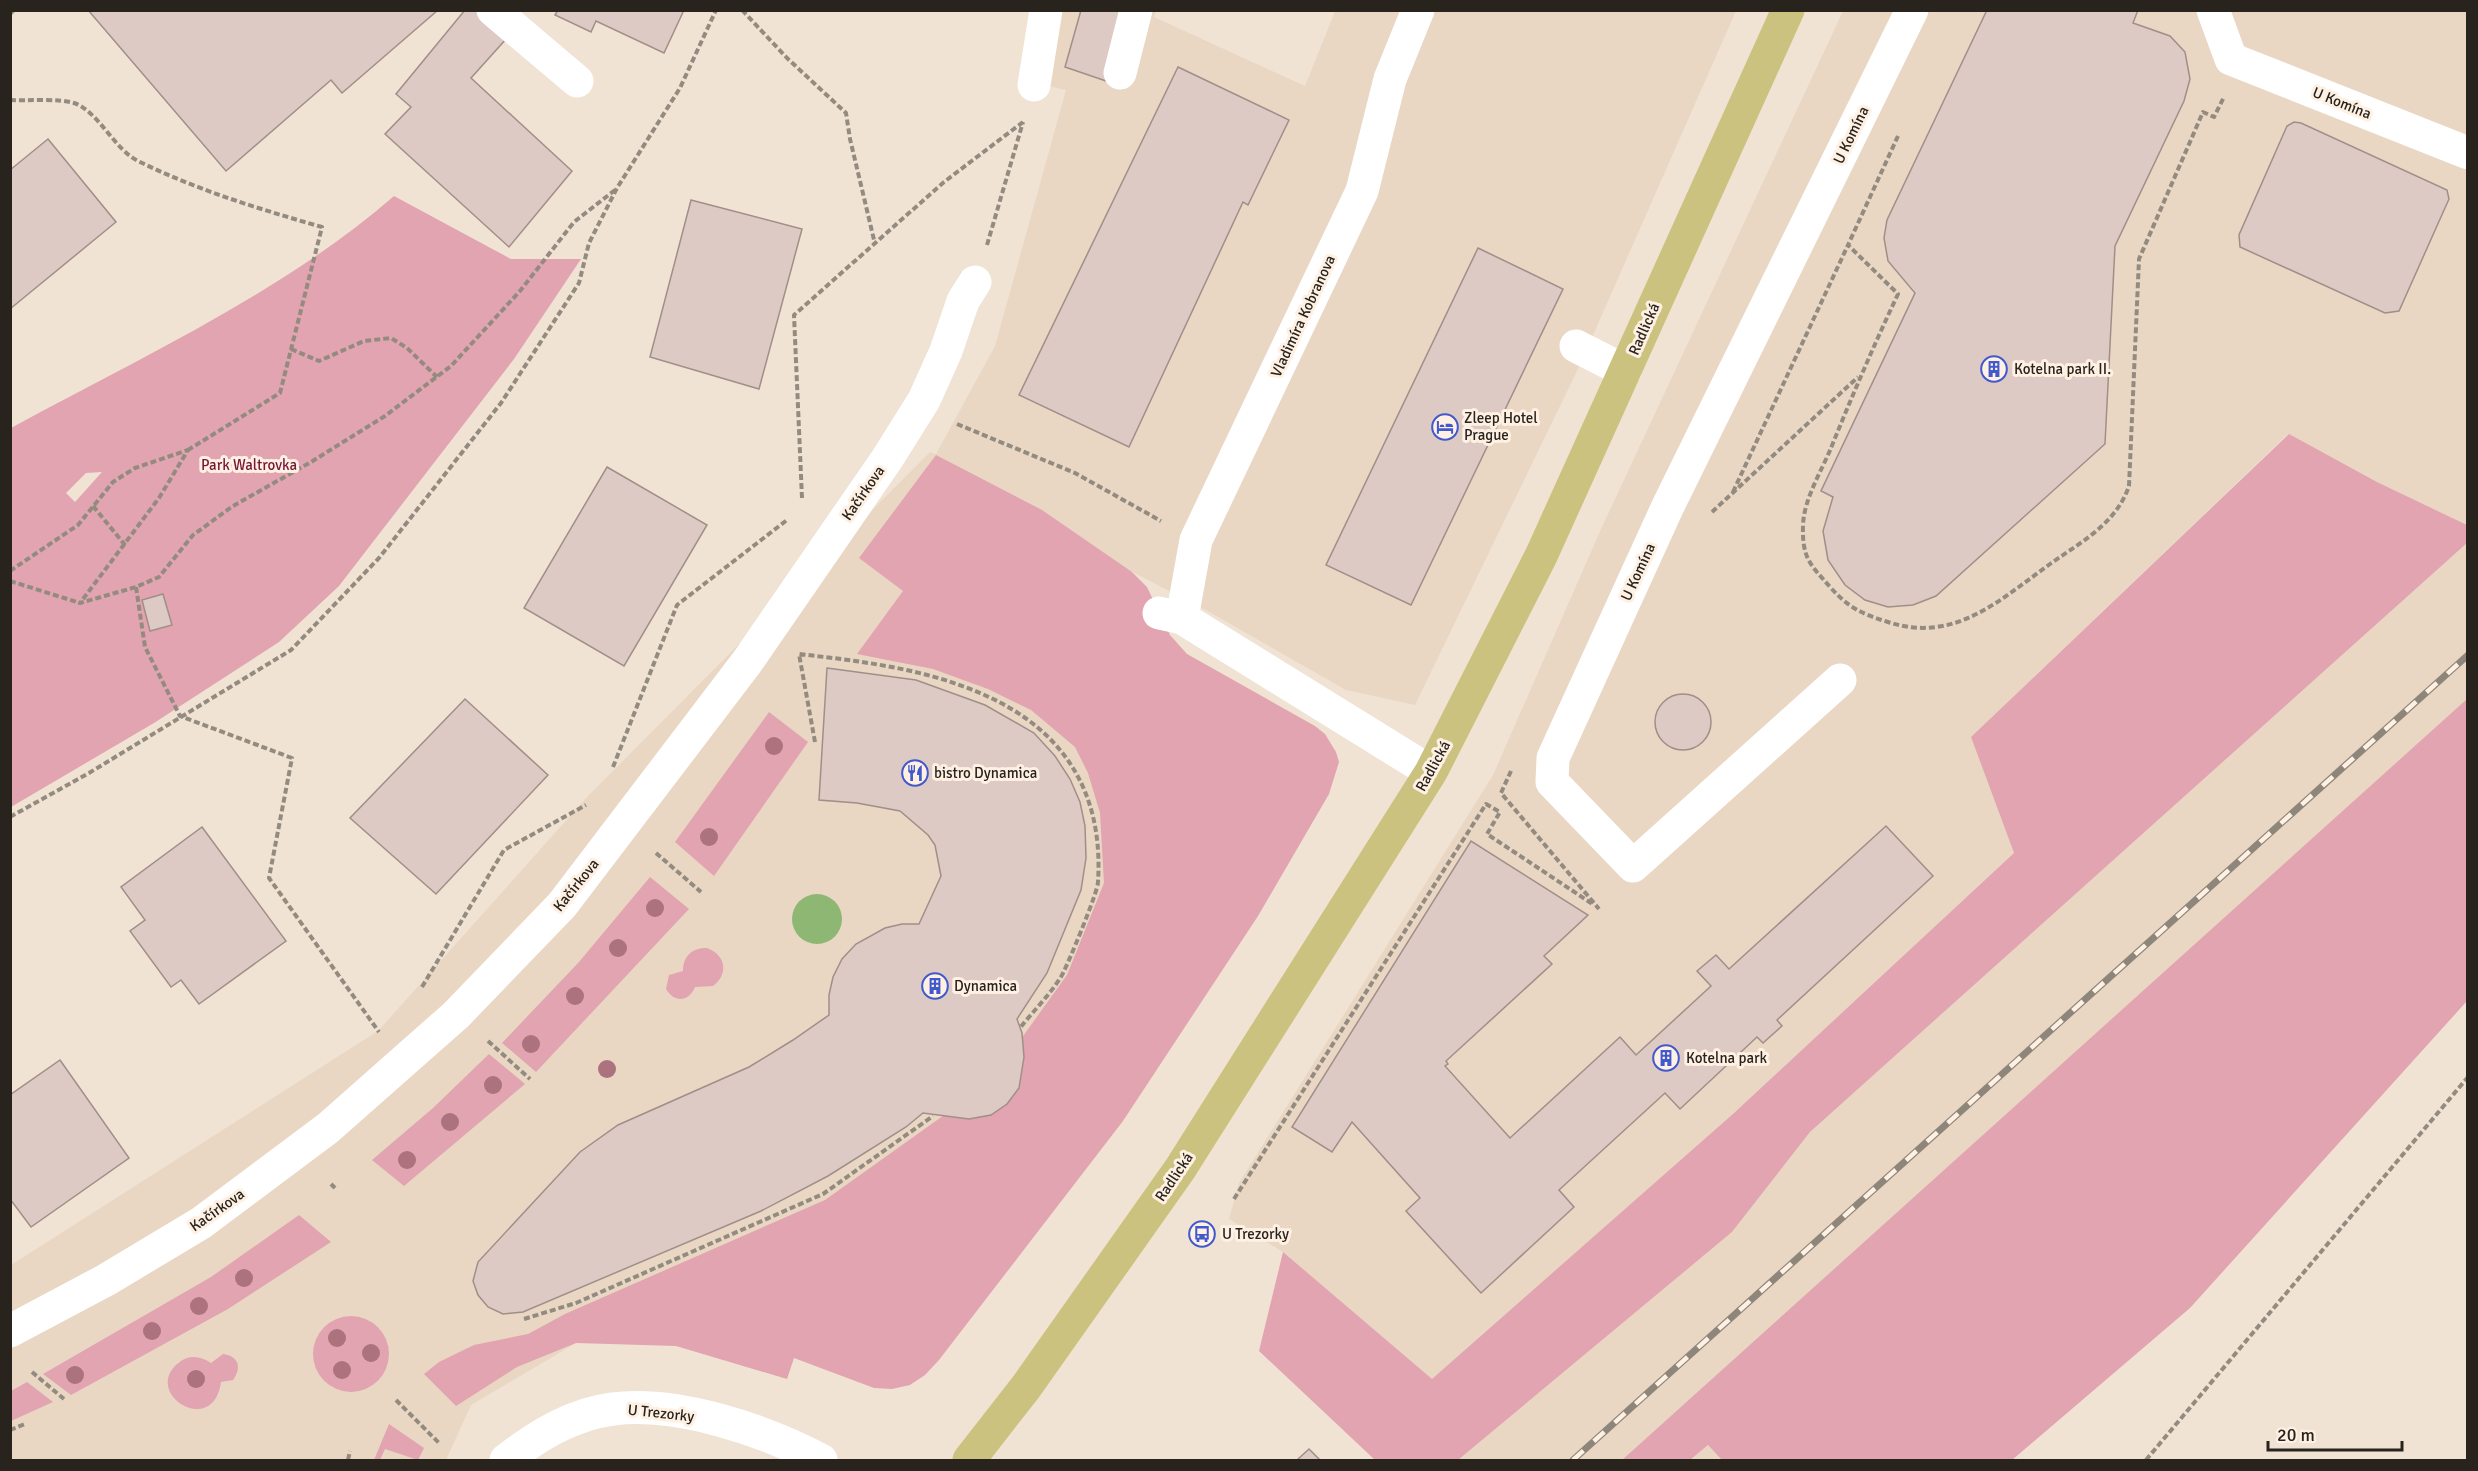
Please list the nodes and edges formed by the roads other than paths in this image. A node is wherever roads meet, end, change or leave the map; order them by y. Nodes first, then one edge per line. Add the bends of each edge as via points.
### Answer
1 (493, 10) edge
2 (1046, 10) edge
3 (1136, 10) edge
4 (1418, 10) edge
5 (1788, 10) edge
6 (1912, 10) edge
7 (2213, 10) edge
8 (1120, 73) dead end
9 (578, 81) dead end
10 (1034, 85) road end
11 (2468, 153) edge
12 (975, 282) road end
13 (1576, 346) dead end
14 (1625, 371) junction
15 (1840, 680) dead end
16 (1431, 772) junction
17 (10, 1331) edge
18 (506, 1461) edge
19 (820, 1461) edge
20 (969, 1461) edge

1 - 9 street
2 - 10 street
3 - 8 street
4 - 16 street, Vladimíra Kobranova via 1390,79 1362,191 1196,540 1170,615
5 - 14 main road, Radlická
6 - 15 street, U Komína via 1668,506 1553,758 1552,782 1633,866
7 - 11 street, U Komína via 2232,59
12 - 17 street, Kačírkova via 963,301 924,400 887,459 747,662 562,904 456,1016 328,1128 201,1223
13 - 14 street
14 - 16 main road, Radlická via 1541,556
16 - 20 main road, Radlická via 1180,1169
18 - 19 street, U Trezorky via 534,1439 563,1424 612,1409 633,1408 714,1419

